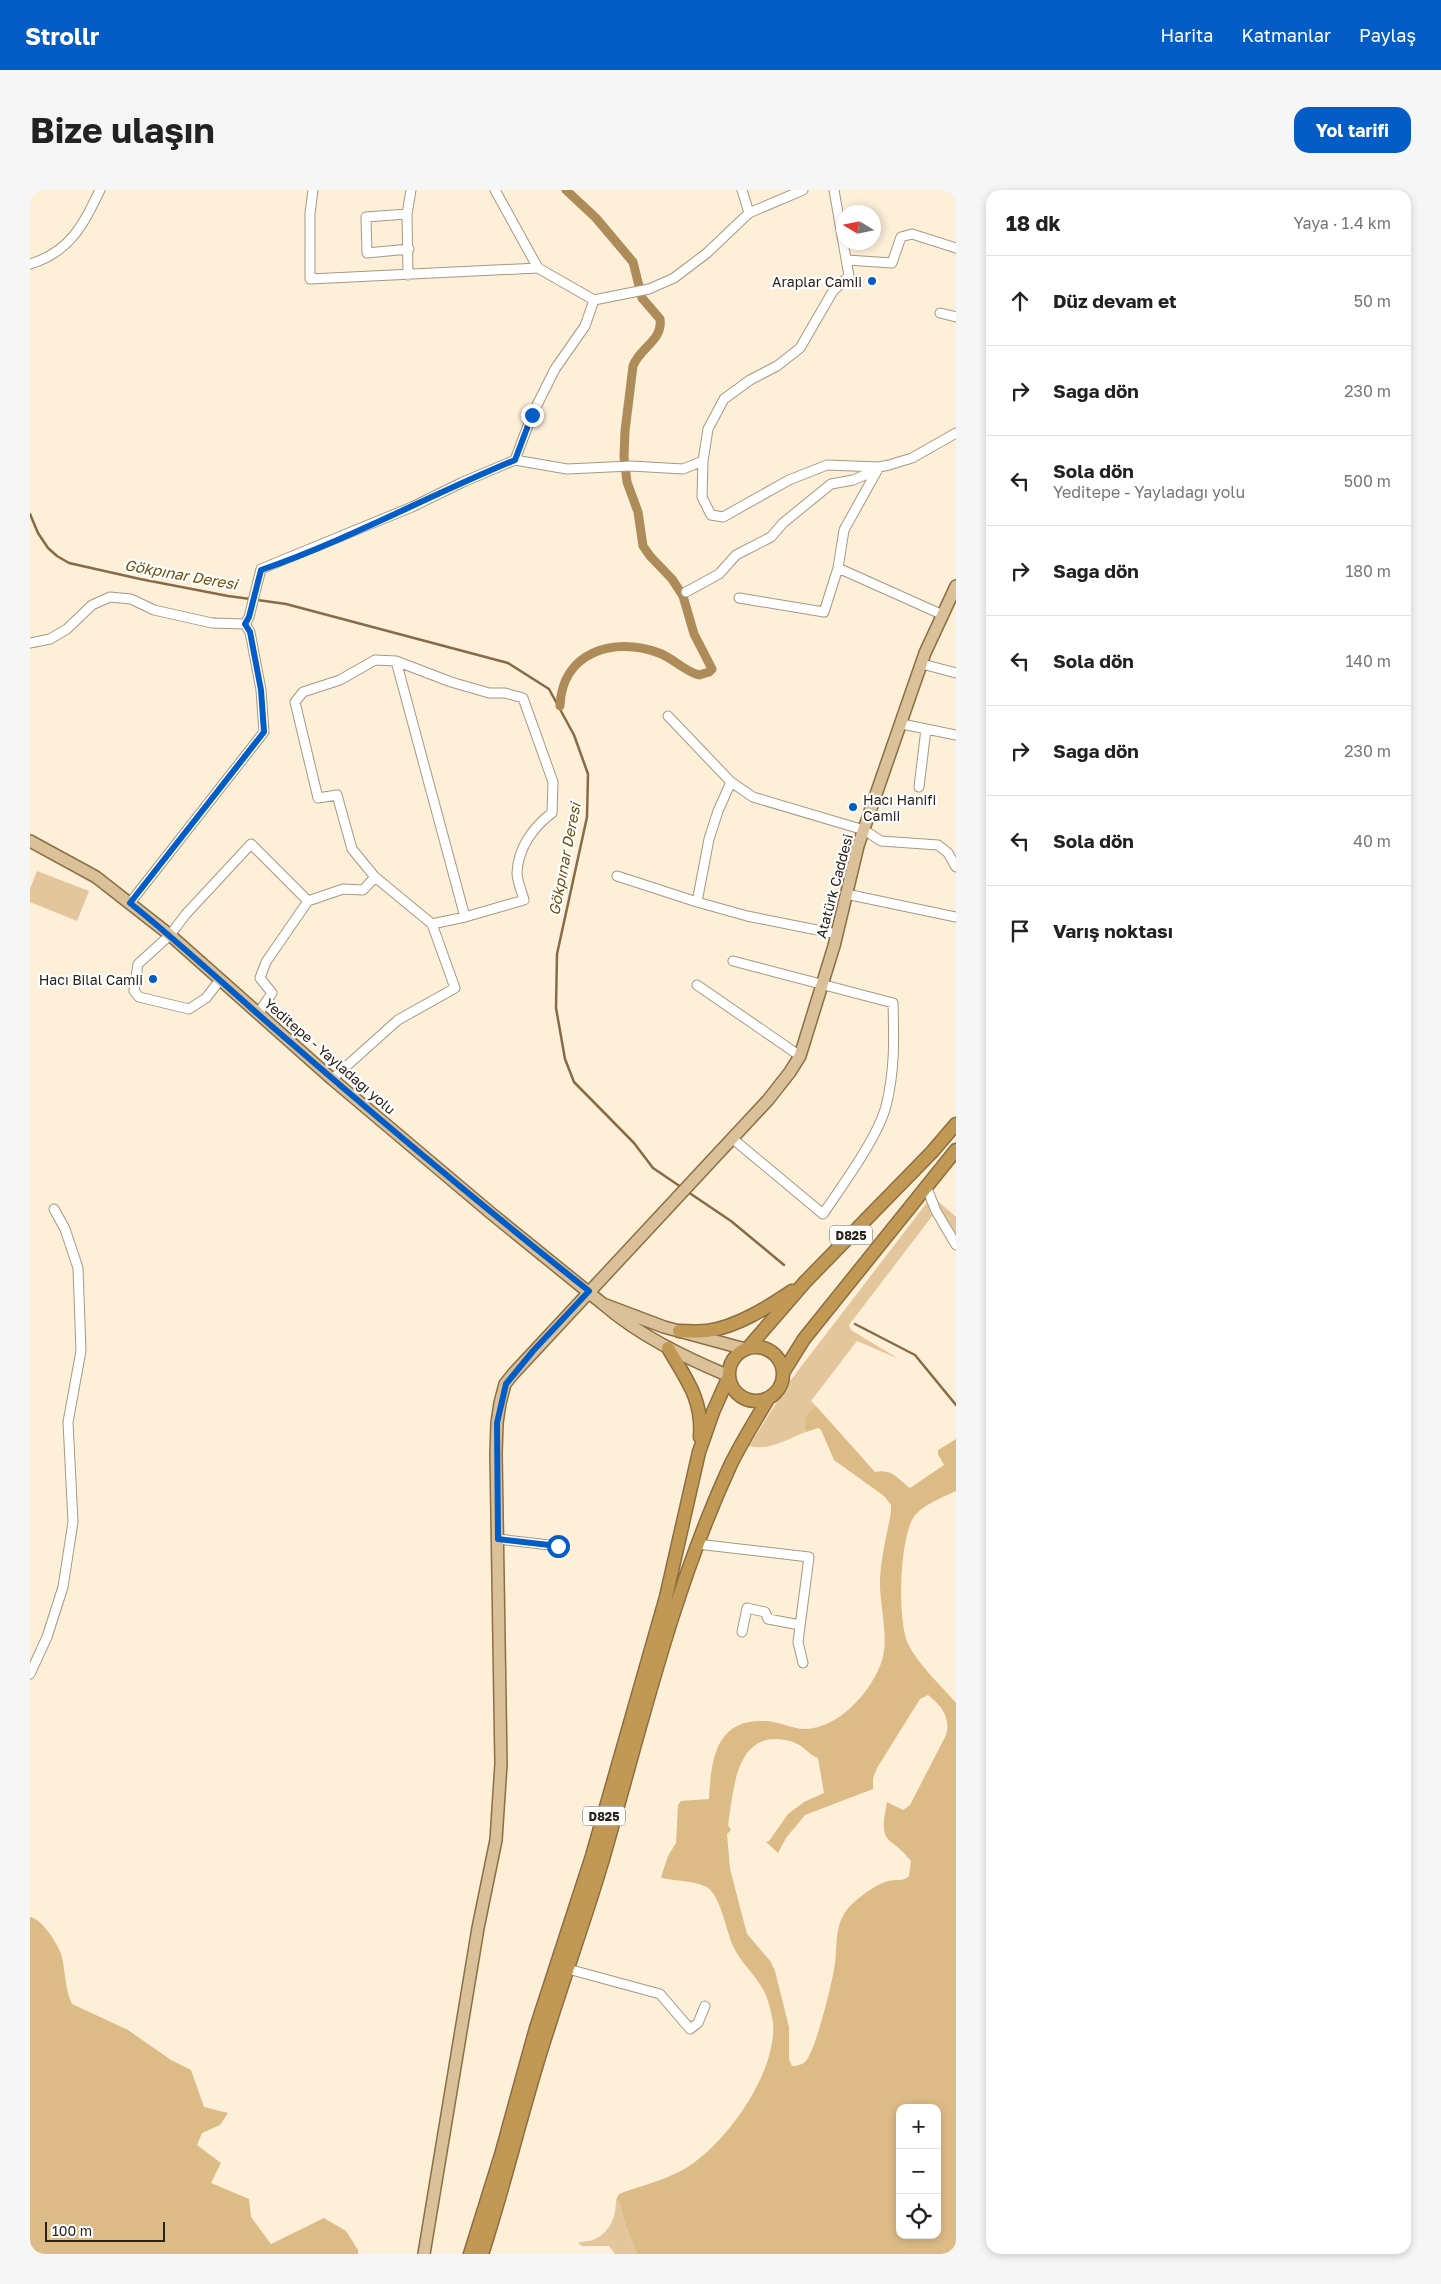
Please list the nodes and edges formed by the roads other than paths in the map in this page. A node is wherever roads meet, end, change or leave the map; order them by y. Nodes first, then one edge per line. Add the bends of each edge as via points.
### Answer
1 (100, 190) edge
2 (313, 190) edge
3 (411, 190) edge
4 (495, 190) edge
5 (742, 190) edge
6 (803, 190) edge
7 (834, 190) edge
8 (749, 213) junction
9 (407, 214) junction
10 (956, 248) edge
11 (409, 249) junction
12 (847, 260) junction
13 (30, 264) edge
14 (538, 268) junction
15 (408, 275) junction
16 (594, 300) junction
17 (940, 313) dead end
18 (956, 317) edge
19 (956, 433) edge
20 (515, 460) junction
21 (703, 461) junction
22 (878, 469) junction
23 (838, 568) junction
24 (956, 586) edge
25 (686, 592) dead end
26 (739, 598) dead end
27 (942, 615) junction
28 (247, 620) junction
29 (30, 643) edge
30 (396, 661) junction
31 (922, 664) junction
32 (956, 673) edge
33 (668, 716) dead end
34 (902, 724) junction
35 (926, 729) junction
36 (956, 735) edge
37 (732, 782) junction
38 (919, 786) dead end
39 (864, 830) junction
40 (30, 841) edge
41 (956, 867) edge
42 (617, 876) dead end
43 (375, 877) junction
44 (846, 894) junction
45 (308, 901) junction
46 (697, 902) junction
47 (130, 903) junction
48 (956, 917) edge
49 (465, 918) junction
50 (432, 924) junction
51 (837, 934) junction
52 (170, 935) junction
53 (733, 961) dead end
54 (220, 980) junction
55 (822, 984) junction
56 (696, 985) dead end
57 (260, 1016) junction
58 (800, 1056) junction
59 (332, 1079) junction
60 (956, 1124) edge
61 (733, 1139) junction
62 (956, 1150) edge
63 (926, 1186) junction
64 (54, 1209) dead end
65 (956, 1245) edge
66 (805, 1282) junction
67 (589, 1291) junction
68 (603, 1304) junction
69 (680, 1331) junction
70 (668, 1348) junction
71 (746, 1349) junction
72 (784, 1372) junction
73 (729, 1376) junction
74 (768, 1399) junction
75 (700, 1452) junction
76 (498, 1539) junction
77 (697, 1544) junction
78 (558, 1546) dead end
79 (800, 1624) junction
80 (742, 1632) dead end
81 (803, 1664) dead end
82 (30, 1674) edge
83 (568, 1969) junction
84 (705, 2006) dead end
85 (424, 2254) edge
86 (470, 2254) edge
87 (482, 2254) edge

1 - 13 street via 89,214 66,246 45,260
2 - 15 street via 310,279
3 - 9 street
4 - 14 street
5 - 8 street
6 - 8 street
7 - 12 street
8 - 16 street via 707,253 674,278 649,289
9 - 11 street
9 - 11 street via 366,217 366,253
10 - 12 street via 912,234 901,237 892,263
11 - 15 street
12 - 21 street via 849,276 833,291 800,348 724,399 708,429
14 - 15 street
14 - 16 street
16 - 20 street via 585,326 555,370 540,400
17 - 18 street
19 - 22 street via 912,458
20 - 21 street via 567,469 631,466 683,469
20 - 28 street via 261,570
21 - 22 street via 702,497 711,515 723,517 789,480 827,465
22 - 23 street via 844,530
22 - 25 street via 853,480 831,484 771,536 736,555 719,574
23 - 26 street via 824,612
23 - 27 street
24 - 27 main road, Atatürk Caddesi
27 - 31 main road, Atatürk Caddesi
28 - 29 street via 212,623 110,596 92,605 67,629 50,639
28 - 47 street via 261,690 264,732
30 - 43 street via 375,660 340,680 303,692 295,702 318,798 336,795 352,849
30 - 49 street
30 - 49 street via 451,682 523,698 553,782 552,813 540,822 523,847 517,874 524,900
31 - 32 street
31 - 34 main road, Atatürk Caddesi
33 - 37 street
34 - 35 street
34 - 39 main road, Atatürk Caddesi
35 - 36 street
35 - 38 street
37 - 39 street via 753,797
37 - 46 street via 709,839
39 - 41 street via 882,841 938,845 948,853
39 - 44 main road, Atatürk Caddesi
40 - 47 main road, Yeditepe - Yayladağı yolu via 96,877
42 - 46 street
43 - 45 street via 363,890 342,889
43 - 50 street
44 - 48 street
44 - 51 main road, Atatürk Caddesi
45 - 52 street via 251,844
45 - 57 street via 266,962 260,978 272,993
46 - 51 street via 747,916
47 - 52 main road, Yeditepe - Yayladağı yolu
49 - 50 street
50 - 59 street via 455,988 398,1020
51 - 55 main road, Atatürk Caddesi
52 - 54 main road, Yeditepe - Yayladağı yolu
52 - 54 street via 138,964 134,991 139,997 189,1009 206,998
53 - 55 street
54 - 57 main road, Yeditepe - Yayladağı yolu
55 - 58 main road, Atatürk Caddesi
55 - 61 street via 893,1003 895,1056 886,1107 874,1133 823,1214
56 - 58 street
57 - 59 main road, Yeditepe - Yayladağı yolu
58 - 61 main road, Atatürk Caddesi via 780,1086
59 - 67 main road, Yeditepe - Yayladağı yolu
60 - 66 highway, D825
61 - 67 main road, Atatürk Caddesi
62 - 63 highway, D825
63 - 65 street
63 - 72 highway, D825 via 804,1339
64 - 82 street via 65,1229 78,1268 81,1350 68,1422 73,1522 63,1587 47,1637
66 - 69 highway via 769,1307 726,1326 707,1331
66 - 71 highway, D825
67 - 68 main road, Yeditepe - Yayladağı yolu
67 - 76 main road, Atatürk Caddesi via 506,1384 497,1423
68 - 69 main road, Yeditepe - Yayladağı yolu
68 - 70 main road, Yeditepe - Yayladağı yolu via 627,1324
69 - 71 main road, Yeditepe - Yayladağı yolu
70 - 73 main road, Yeditepe - Yayladağı yolu
70 - 75 highway via 695,1395 701,1425
71 - 72 highway via 756,1347 771,1351 782,1363
71 - 73 highway via 735,1357
72 - 74 highway via 780,1388
73 - 74 highway via 741,1397 754,1402
73 - 75 highway, D825
74 - 77 highway, D825 via 732,1464
75 - 86 highway, D825 via 666,1597 595,1847 536,2028
76 - 78 street
76 - 85 main road, Atatürk Caddesi via 502,1764 498,1821
77 - 79 street via 809,1557
77 - 83 highway, D825 via 666,1633
79 - 80 street via 768,1619 765,1612 747,1608
79 - 81 street via 798,1649
83 - 84 street via 660,1994 690,2029 698,2023
83 - 87 highway, D825 via 546,2032

